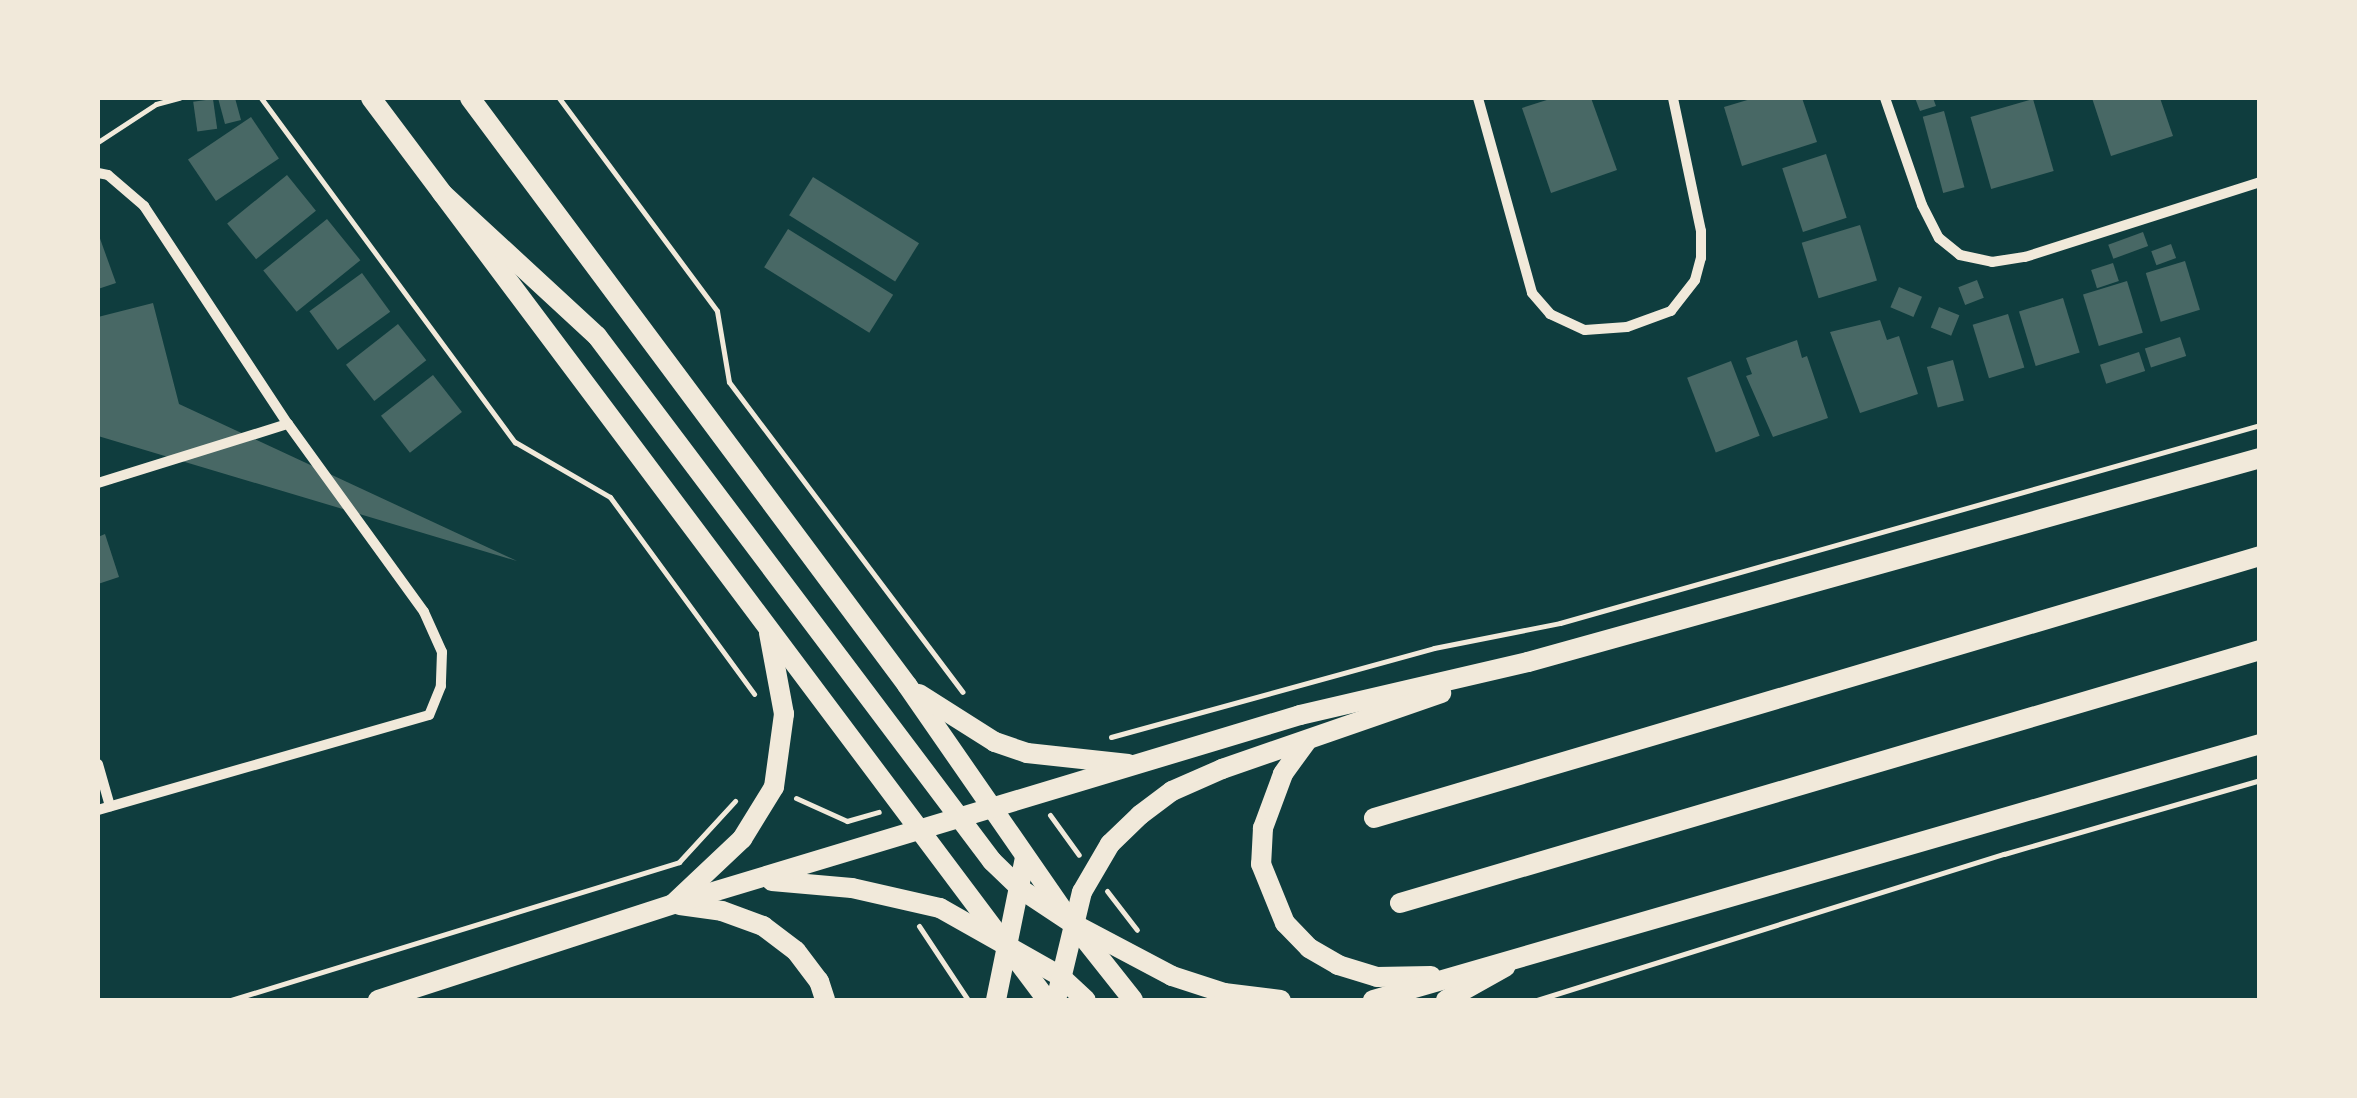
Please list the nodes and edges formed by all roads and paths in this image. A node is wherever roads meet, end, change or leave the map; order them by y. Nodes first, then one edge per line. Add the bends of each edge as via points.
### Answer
1 (180, 98) edge
2 (261, 98) edge
3 (371, 98) edge
4 (470, 98) edge
5 (559, 98) edge
6 (1478, 98) edge
7 (1673, 98) edge
8 (1884, 98) edge
9 (98, 142) edge
10 (103, 174) edge
11 (2260, 182) edge
12 (442, 194) junction
13 (288, 424) junction
14 (2260, 425) edge
15 (2260, 458) edge
16 (98, 484) edge
17 (2260, 556) edge
18 (768, 626) junction
19 (2260, 650) edge
20 (1528, 662) junction
21 (907, 685) junction
22 (758, 699) dead end
23 (973, 699) dead end
24 (1096, 741) dead end
25 (1306, 742) junction
26 (2260, 744) edge
27 (98, 764) edge
28 (1130, 764) junction
29 (2260, 780) edge
30 (741, 795) dead end
31 (110, 806) junction
32 (992, 808) junction
33 (98, 810) edge
34 (1374, 818) dead end
35 (958, 819) junction
36 (922, 830) junction
37 (1025, 858) junction
38 (755, 880) junction
39 (1022, 890) junction
40 (1400, 902) dead end
41 (673, 904) junction
42 (1072, 924) junction
43 (1010, 946) junction
44 (1516, 960) junction
45 (1060, 976) junction
46 (1453, 976) junction
47 (231, 1000) edge
48 (378, 1000) edge
49 (825, 1000) edge
50 (996, 1000) edge
51 (1048, 1000) edge
52 (1056, 1000) edge
53 (1086, 1000) edge
54 (1133, 1000) edge
55 (1282, 1000) edge
56 (1373, 1000) edge
57 (1446, 1000) edge
58 (1537, 1000) edge

1 - 9 path via 156,104
2 - 22 path via 515,442 610,496
3 - 12 main road
4 - 21 main road
5 - 23 path via 717,311 728,382
6 - 7 street via 1532,293 1550,314 1585,330 1648,322 1671,311 1701,258
8 - 11 street via 1922,205 1939,238 1960,255 1992,262 2025,257
10 - 13 street via 144,206
12 - 18 main road
12 - 35 main road via 598,336
13 - 16 street
13 - 31 street via 424,612 442,652 441,686 429,715
14 - 24 path via 1560,623 1434,648
15 - 20 main road
17 - 34 main road
18 - 36 main road
18 - 41 main road via 784,714 774,787 742,839
19 - 40 main road
20 - 25 main road
20 - 28 main road via 1300,715
21 - 28 main road via 994,742 1056,760
21 - 32 main road
25 - 42 main road via 1222,769 1172,791 1140,815 1110,844
25 - 46 main road via 1283,774 1263,828 1262,864 1285,923 1338,965 1377,977
26 - 44 main road
27 - 31 street
28 - 32 main road
29 - 58 path
30 - 47 path via 679,862
31 - 33 street
32 - 35 main road
32 - 37 main road
35 - 36 main road
35 - 39 main road
36 - 38 main road
36 - 43 main road
37 - 39 main road
37 - 42 main road
38 - 41 main road
38 - 43 main road via 898,895 940,908
39 - 42 main road
39 - 43 main road
41 - 48 main road
41 - 49 main road via 763,926 796,951
42 - 45 main road
42 - 54 main road
42 - 55 main road via 1172,976
43 - 45 main road
43 - 50 main road
43 - 51 main road
44 - 46 main road
44 - 57 main road
45 - 52 main road
45 - 53 main road
46 - 56 main road

